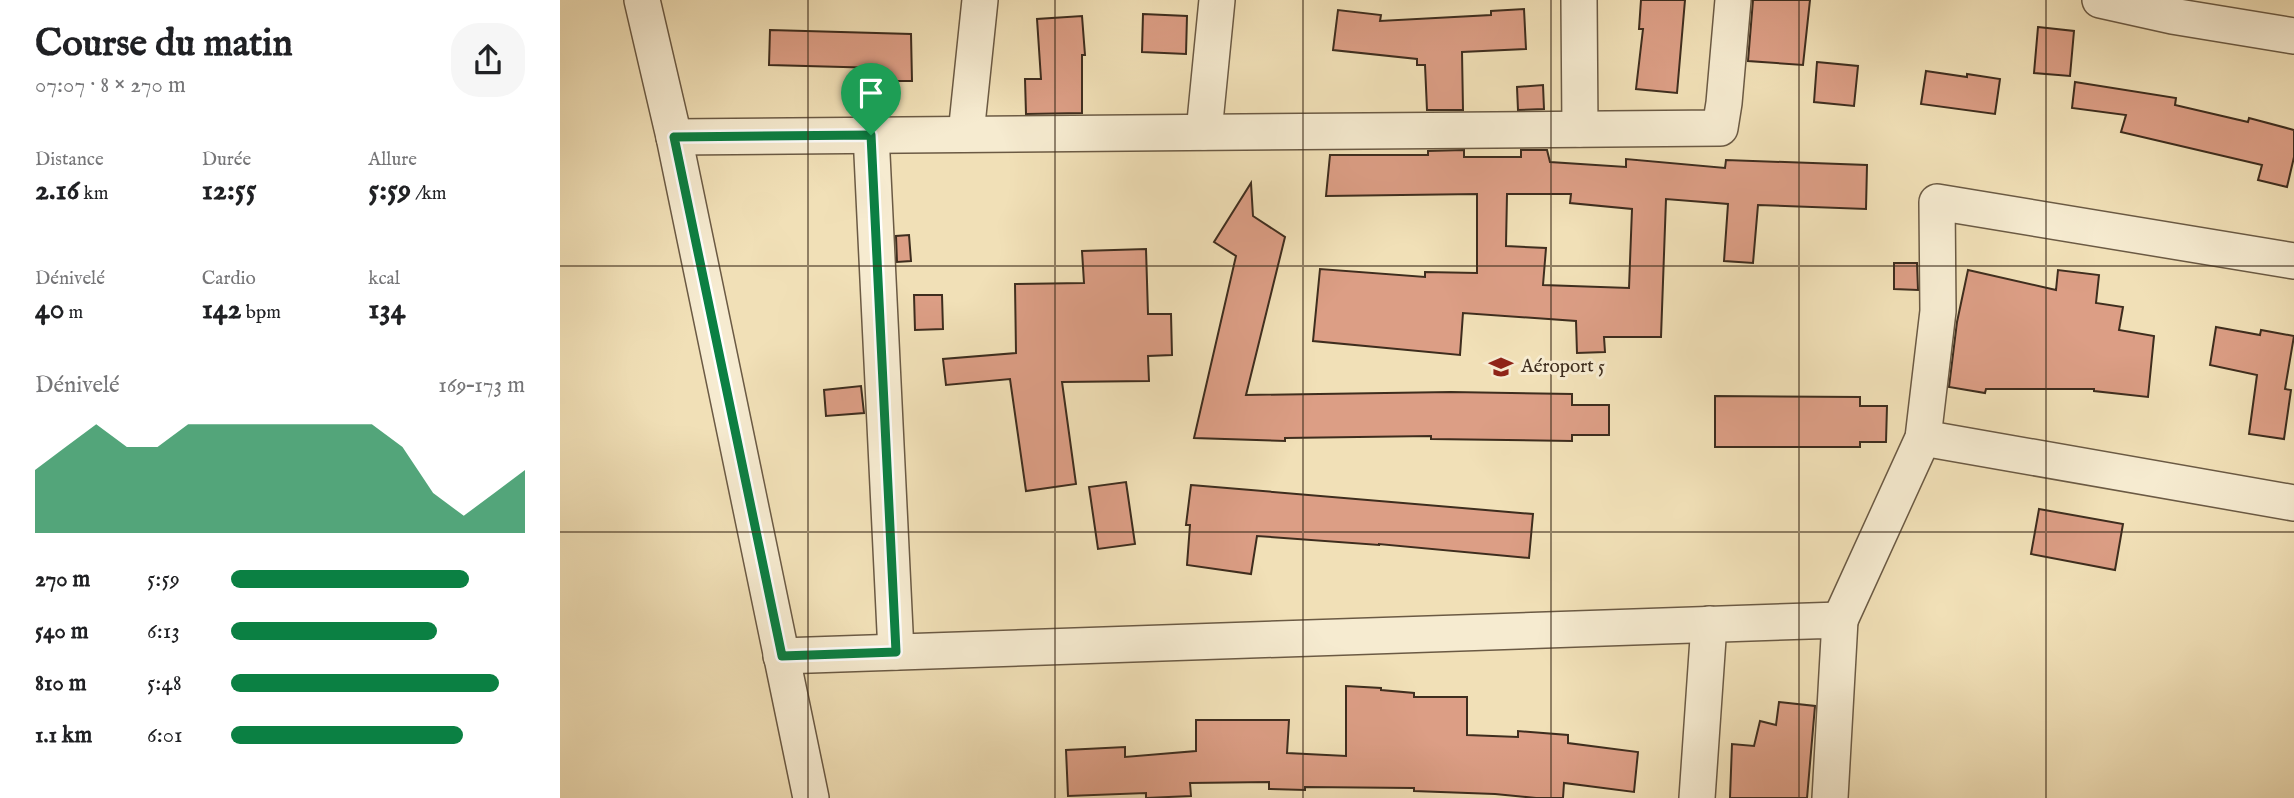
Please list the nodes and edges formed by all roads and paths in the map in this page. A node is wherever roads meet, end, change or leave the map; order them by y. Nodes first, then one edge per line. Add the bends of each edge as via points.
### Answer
1 (642, 0) edge
2 (980, 0) edge
3 (1216, 0) edge
4 (1579, 0) edge
5 (1733, 0) edge
6 (2100, 0) edge
7 (2173, 8) edge
8 (2294, 36) edge
9 (1580, 129) junction
10 (1204, 132) junction
11 (966, 134) junction
12 (871, 135) junction
13 (674, 137) junction
14 (2294, 261) edge
15 (1923, 438) junction
16 (2294, 503) edge
17 (1840, 620) junction
18 (1709, 624) junction
19 (896, 652) junction
20 (782, 656) junction
21 (811, 798) edge
22 (1697, 798) edge
23 (1830, 798) edge

1 - 13 street
2 - 11 street
3 - 10 street
4 - 9 street
5 - 9 street via 1720,128
6 - 7 street
7 - 8 street
9 - 10 street
10 - 11 street
11 - 12 street
12 - 13 street
12 - 19 street
13 - 20 street
14 - 15 street via 1937,202 1937,311
15 - 16 street
15 - 17 street
17 - 18 street
17 - 23 street
18 - 19 street
18 - 22 street
19 - 20 street
20 - 21 street

